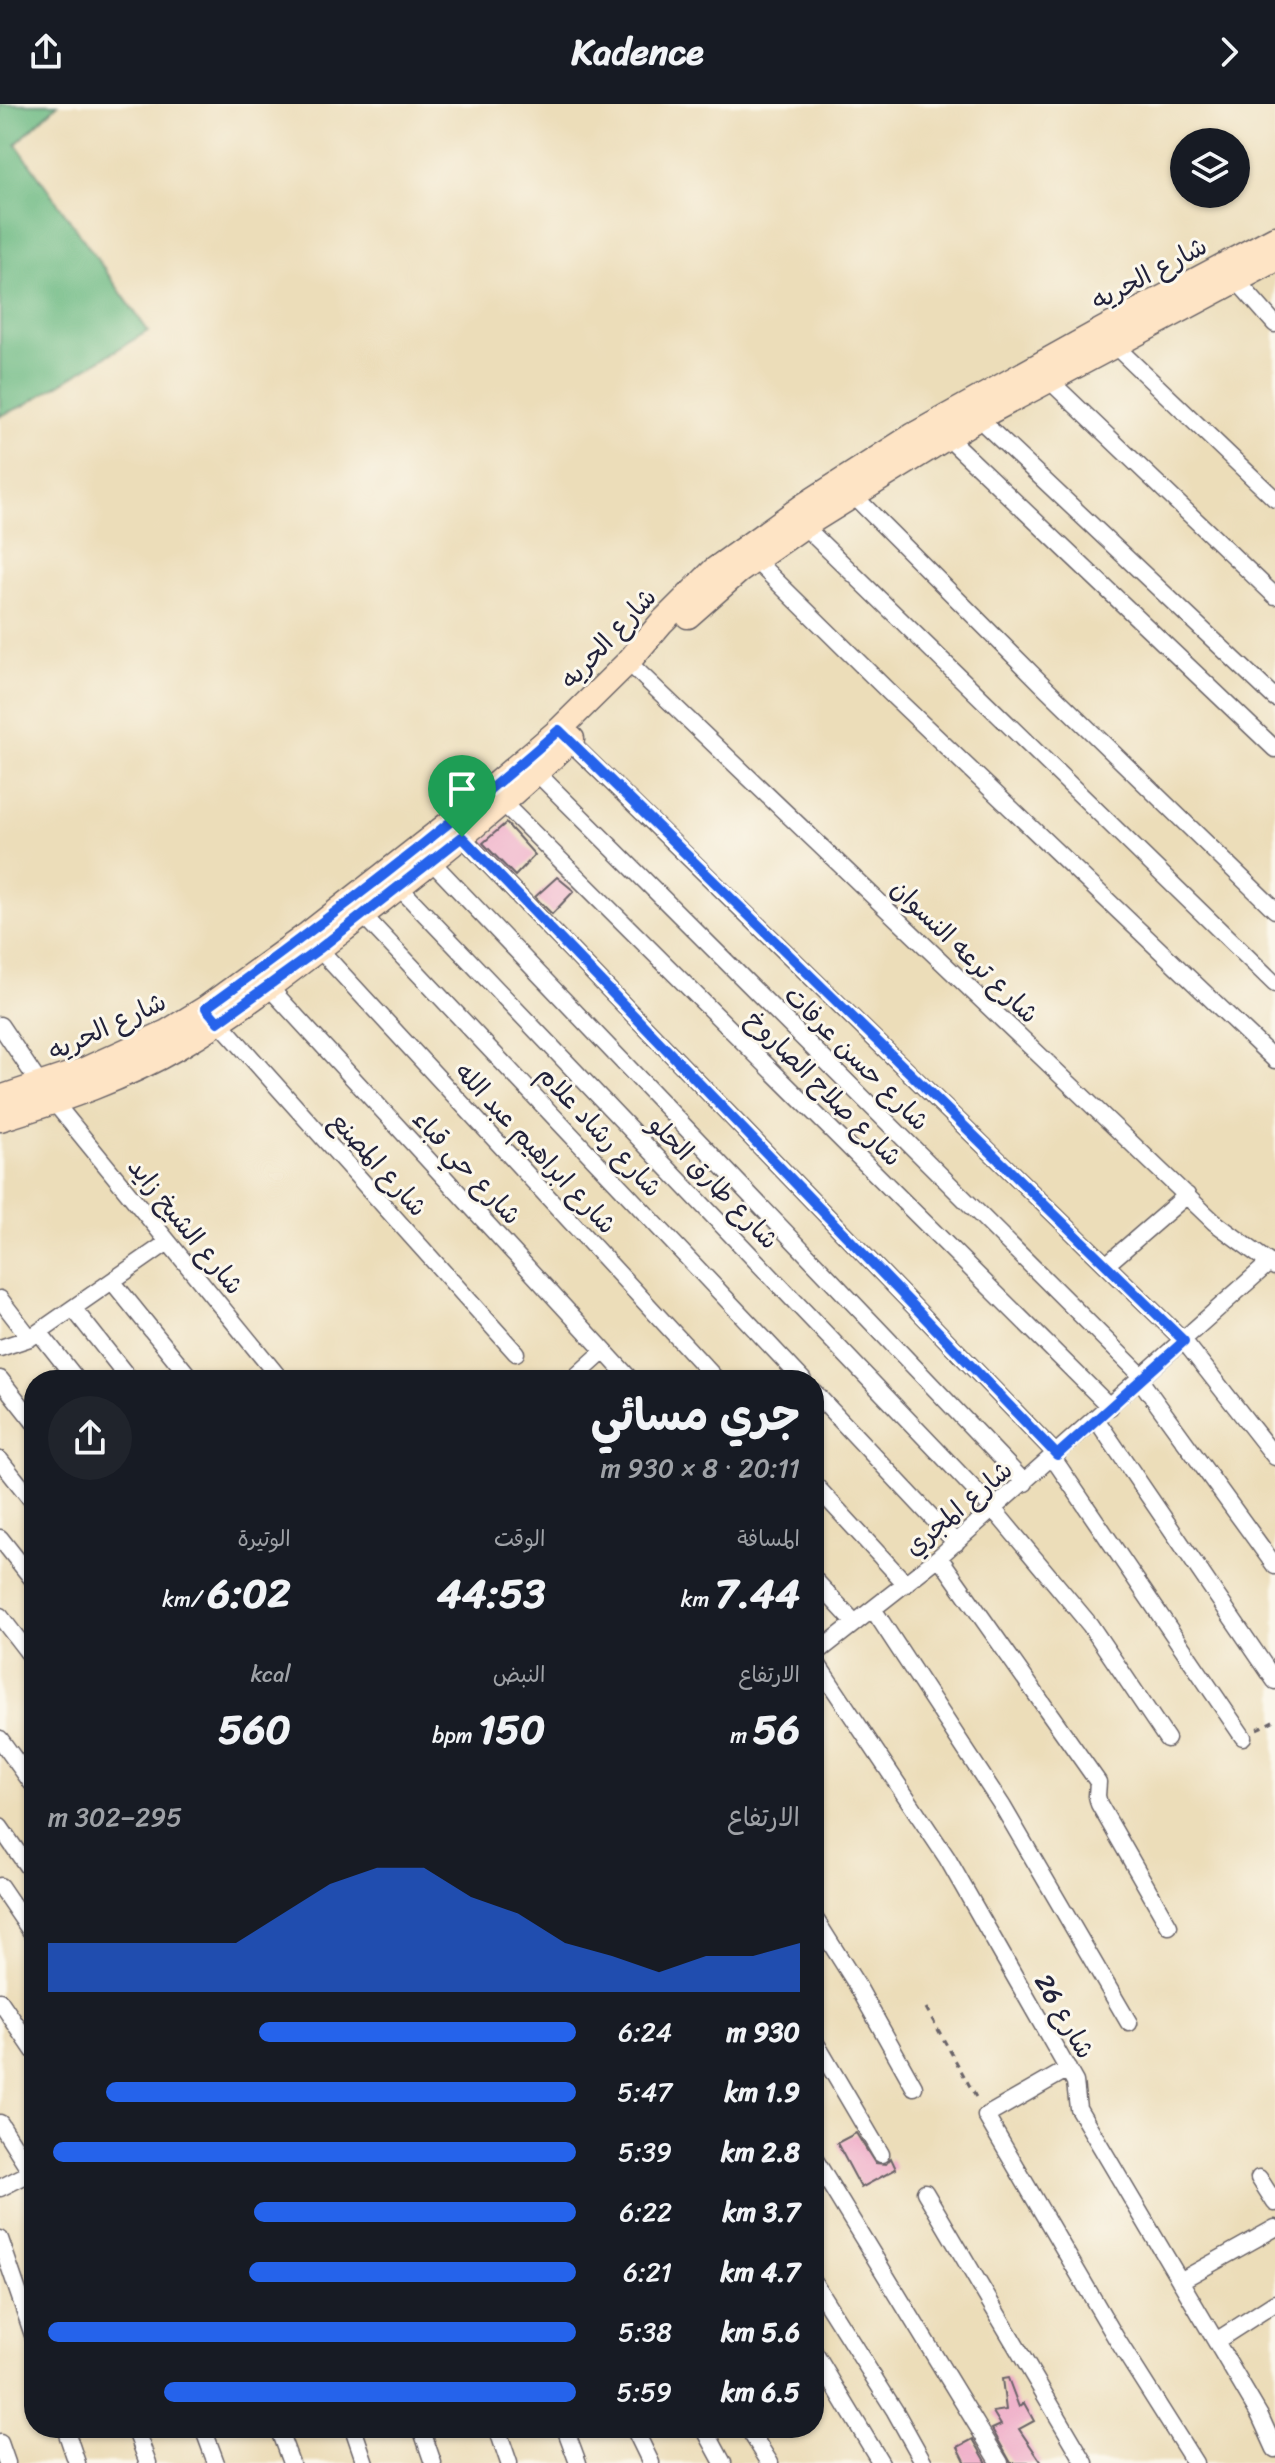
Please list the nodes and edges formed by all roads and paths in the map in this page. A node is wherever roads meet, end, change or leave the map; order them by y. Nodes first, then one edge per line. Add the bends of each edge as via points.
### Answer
1 (1275, 238) edge
2 (1275, 260) edge
3 (1237, 281) junction
4 (1204, 286) junction
5 (1275, 324) edge
6 (1113, 344) junction
7 (1048, 379) junction
8 (978, 418) junction
9 (947, 437) junction
10 (853, 495) junction
11 (1275, 499) edge
12 (804, 526) junction
13 (755, 560) junction
14 (1275, 596) edge
15 (634, 668) junction
16 (1275, 698) edge
17 (564, 736) junction
18 (1275, 749) edge
19 (537, 773) junction
20 (503, 803) junction
21 (462, 837) junction
22 (431, 861) junction
23 (399, 887) junction
24 (1275, 910) edge
25 (363, 915) junction
26 (319, 949) junction
27 (1275, 984) edge
28 (268, 986) junction
29 (212, 1015) junction
30 (0, 1025) edge
31 (1275, 1060) edge
32 (48, 1094) junction
33 (0, 1098) edge
34 (0, 1119) edge
35 (1187, 1195) junction
36 (168, 1242) junction
37 (1106, 1265) junction
38 (1272, 1265) edge
39 (112, 1281) junction
40 (0, 1299) edge
41 (73, 1308) junction
42 (34, 1335) junction
43 (1184, 1341) junction
44 (0, 1348) edge
45 (604, 1351) junction
46 (516, 1353) dead end
47 (67, 1370) edge
48 (122, 1370) edge
49 (184, 1370) edge
50 (273, 1370) edge
51 (583, 1370) edge
52 (622, 1370) edge
53 (708, 1370) edge
54 (794, 1370) edge
55 (1142, 1378) junction
56 (0, 1379) edge
57 (824, 1403) edge
58 (1110, 1407) junction
59 (24, 1409) edge
60 (1096, 1419) junction
61 (1055, 1456) junction
62 (1275, 1457) edge
63 (0, 1460) edge
64 (1025, 1483) junction
65 (24, 1490) edge
66 (824, 1495) edge
67 (994, 1510) junction
68 (0, 1538) edge
69 (956, 1543) junction
70 (939, 1557) junction
71 (1275, 1566) edge
72 (24, 1568) edge
73 (906, 1584) junction
74 (824, 1590) edge
75 (873, 1609) junction
76 (0, 1616) edge
77 (855, 1623) junction
78 (24, 1647) edge
79 (824, 1649) edge
80 (824, 1672) edge
81 (1275, 1681) edge
82 (1243, 1737) dead end
83 (0, 1739) edge
84 (1167, 1739) dead end
85 (24, 1772) edge
86 (0, 1827) edge
87 (24, 1862) edge
88 (0, 1886) edge
89 (24, 1921) edge
90 (1169, 1926) dead end
91 (824, 1933) edge
92 (0, 2001) edge
93 (926, 2008) dead end
94 (1129, 2023) dead end
95 (24, 2036) edge
96 (824, 2057) edge
97 (1068, 2069) junction
98 (914, 2087) dead end
99 (986, 2116) junction
100 (0, 2123) edge
101 (881, 2154) dead end
102 (24, 2158) edge
103 (824, 2174) edge
104 (24, 2176) edge
105 (1259, 2178) dead end
106 (0, 2188) edge
107 (925, 2192) dead end
108 (1275, 2203) edge
109 (1275, 2228) edge
110 (0, 2239) edge
111 (1180, 2281) junction
112 (824, 2299) edge
113 (1275, 2303) edge
114 (24, 2309) edge
115 (1216, 2341) junction
116 (824, 2369) edge
117 (68, 2438) edge
118 (139, 2438) edge
119 (207, 2438) edge
120 (282, 2438) edge
121 (356, 2438) edge
122 (424, 2438) edge
123 (500, 2438) edge
124 (569, 2438) edge
125 (639, 2438) edge
126 (709, 2438) edge
127 (754, 2438) edge
128 (0, 2443) edge
129 (1275, 2449) edge
130 (7, 2463) edge
131 (77, 2463) edge
132 (148, 2463) edge
133 (216, 2463) edge
134 (291, 2463) edge
135 (365, 2463) edge
136 (433, 2463) edge
137 (509, 2463) edge
138 (578, 2463) edge
139 (651, 2463) edge
140 (723, 2463) edge
141 (770, 2463) edge
142 (881, 2463) edge
143 (924, 2463) edge
144 (1000, 2463) edge
145 (1085, 2463) edge
146 (1195, 2463) edge

1 - 4 main road, شارع الحريه
2 - 3 main road, شارع الحريه
3 - 4 main road, شارع الحريه
3 - 5 street
4 - 6 main road, شارع الحريه
4 - 15 main road, شارع الحريه via 924,429 806,504 714,570 661,623
6 - 7 main road, شارع الحريه
6 - 11 street
7 - 8 main road, شارع الحريه
7 - 14 street
8 - 9 main road, شارع الحريه
8 - 16 street
9 - 10 main road, شارع الحريه
9 - 18 street
10 - 12 main road, شارع الحريه
10 - 24 street
12 - 13 main road, شارع الحريه
12 - 27 street
13 - 15 main road, شارع الحريه
13 - 31 street
15 - 17 main road, شارع الحريه
15 - 35 street, شارع ترعه النسوان
17 - 19 main road, شارع الحريه
17 - 29 main road, شارع الحريه
17 - 37 street
19 - 20 main road, شارع الحريه
19 - 55 street, شارع حسن عرفات
20 - 21 main road, شارع الحريه
20 - 58 street, شارع صلاح الصاروخ
21 - 22 main road, شارع الحريه
21 - 61 street
22 - 23 main road, شارع الحريه
22 - 64 street
23 - 25 main road, شارع الحريه
23 - 67 street, شارع طارق الحلو
25 - 26 main road, شارع الحريه
25 - 54 street, شارع رشاد علام
26 - 28 main road, شارع الحريه
26 - 53 street, شارع ابراهيم عبد الله
28 - 29 main road, شارع الحريه
28 - 45 street, شارع حي قباء
29 - 32 main road, شارع الحريه
29 - 46 street, شارع المصنع
30 - 32 street, شارع الشيخ زايد
32 - 33 main road, شارع الحريه
32 - 34 main road, شارع الحريه
32 - 36 street, شارع الشيخ زايد
35 - 37 street
35 - 38 street, شارع ترعه النسوان
36 - 39 street
36 - 50 street, شارع الشيخ زايد
37 - 43 street
38 - 43 street, شارع المجري
39 - 41 street
39 - 49 street
40 - 42 street
41 - 42 street
41 - 48 street
42 - 44 street
42 - 47 street
43 - 55 street, شارع المجري
43 - 62 street
45 - 51 street
45 - 52 street, شارع حي قباء
55 - 58 street, شارع المجري
55 - 71 street, شارع حسن عرفات
56 - 59 street
57 - 69 street
58 - 60 street, شارع المجري
60 - 61 street, شارع المجري
60 - 81 street
61 - 64 street, شارع المجري
61 - 82 street
63 - 65 street
64 - 67 street, شارع المجري
66 - 73 street
67 - 69 street, شارع المجري
67 - 84 street, شارع طارق الحلو via 1090,1625
68 - 72 street
69 - 70 street, شارع المجري
70 - 73 street, شارع المجري
70 - 90 street via 1098,1782 1099,1804
73 - 75 street, شارع المجري
74 - 77 street
75 - 77 street, شارع المجري
75 - 94 street via 1003,1807
76 - 78 street
77 - 79 street, شارع المجري
80 - 97 street, شارع 26 via 947,1858
83 - 85 street
86 - 87 street
88 - 89 street
91 - 98 street
92 - 95 street
93 - 99 path
96 - 101 street
97 - 99 street
97 - 111 street, شارع 26 via 1078,2108
99 - 146 street
100 - 102 street
103 - 144 street
104 - 106 street
105 - 108 street
107 - 145 street
109 - 111 street
110 - 114 street
111 - 115 street, شارع 26
112 - 143 street
113 - 115 street
115 - 129 street, شارع 26
116 - 142 street
117 - 131 street
118 - 132 street
119 - 133 street
120 - 134 street
121 - 135 street
122 - 136 street
123 - 137 street
124 - 138 street
125 - 139 street
126 - 140 street
127 - 141 street
128 - 130 street

